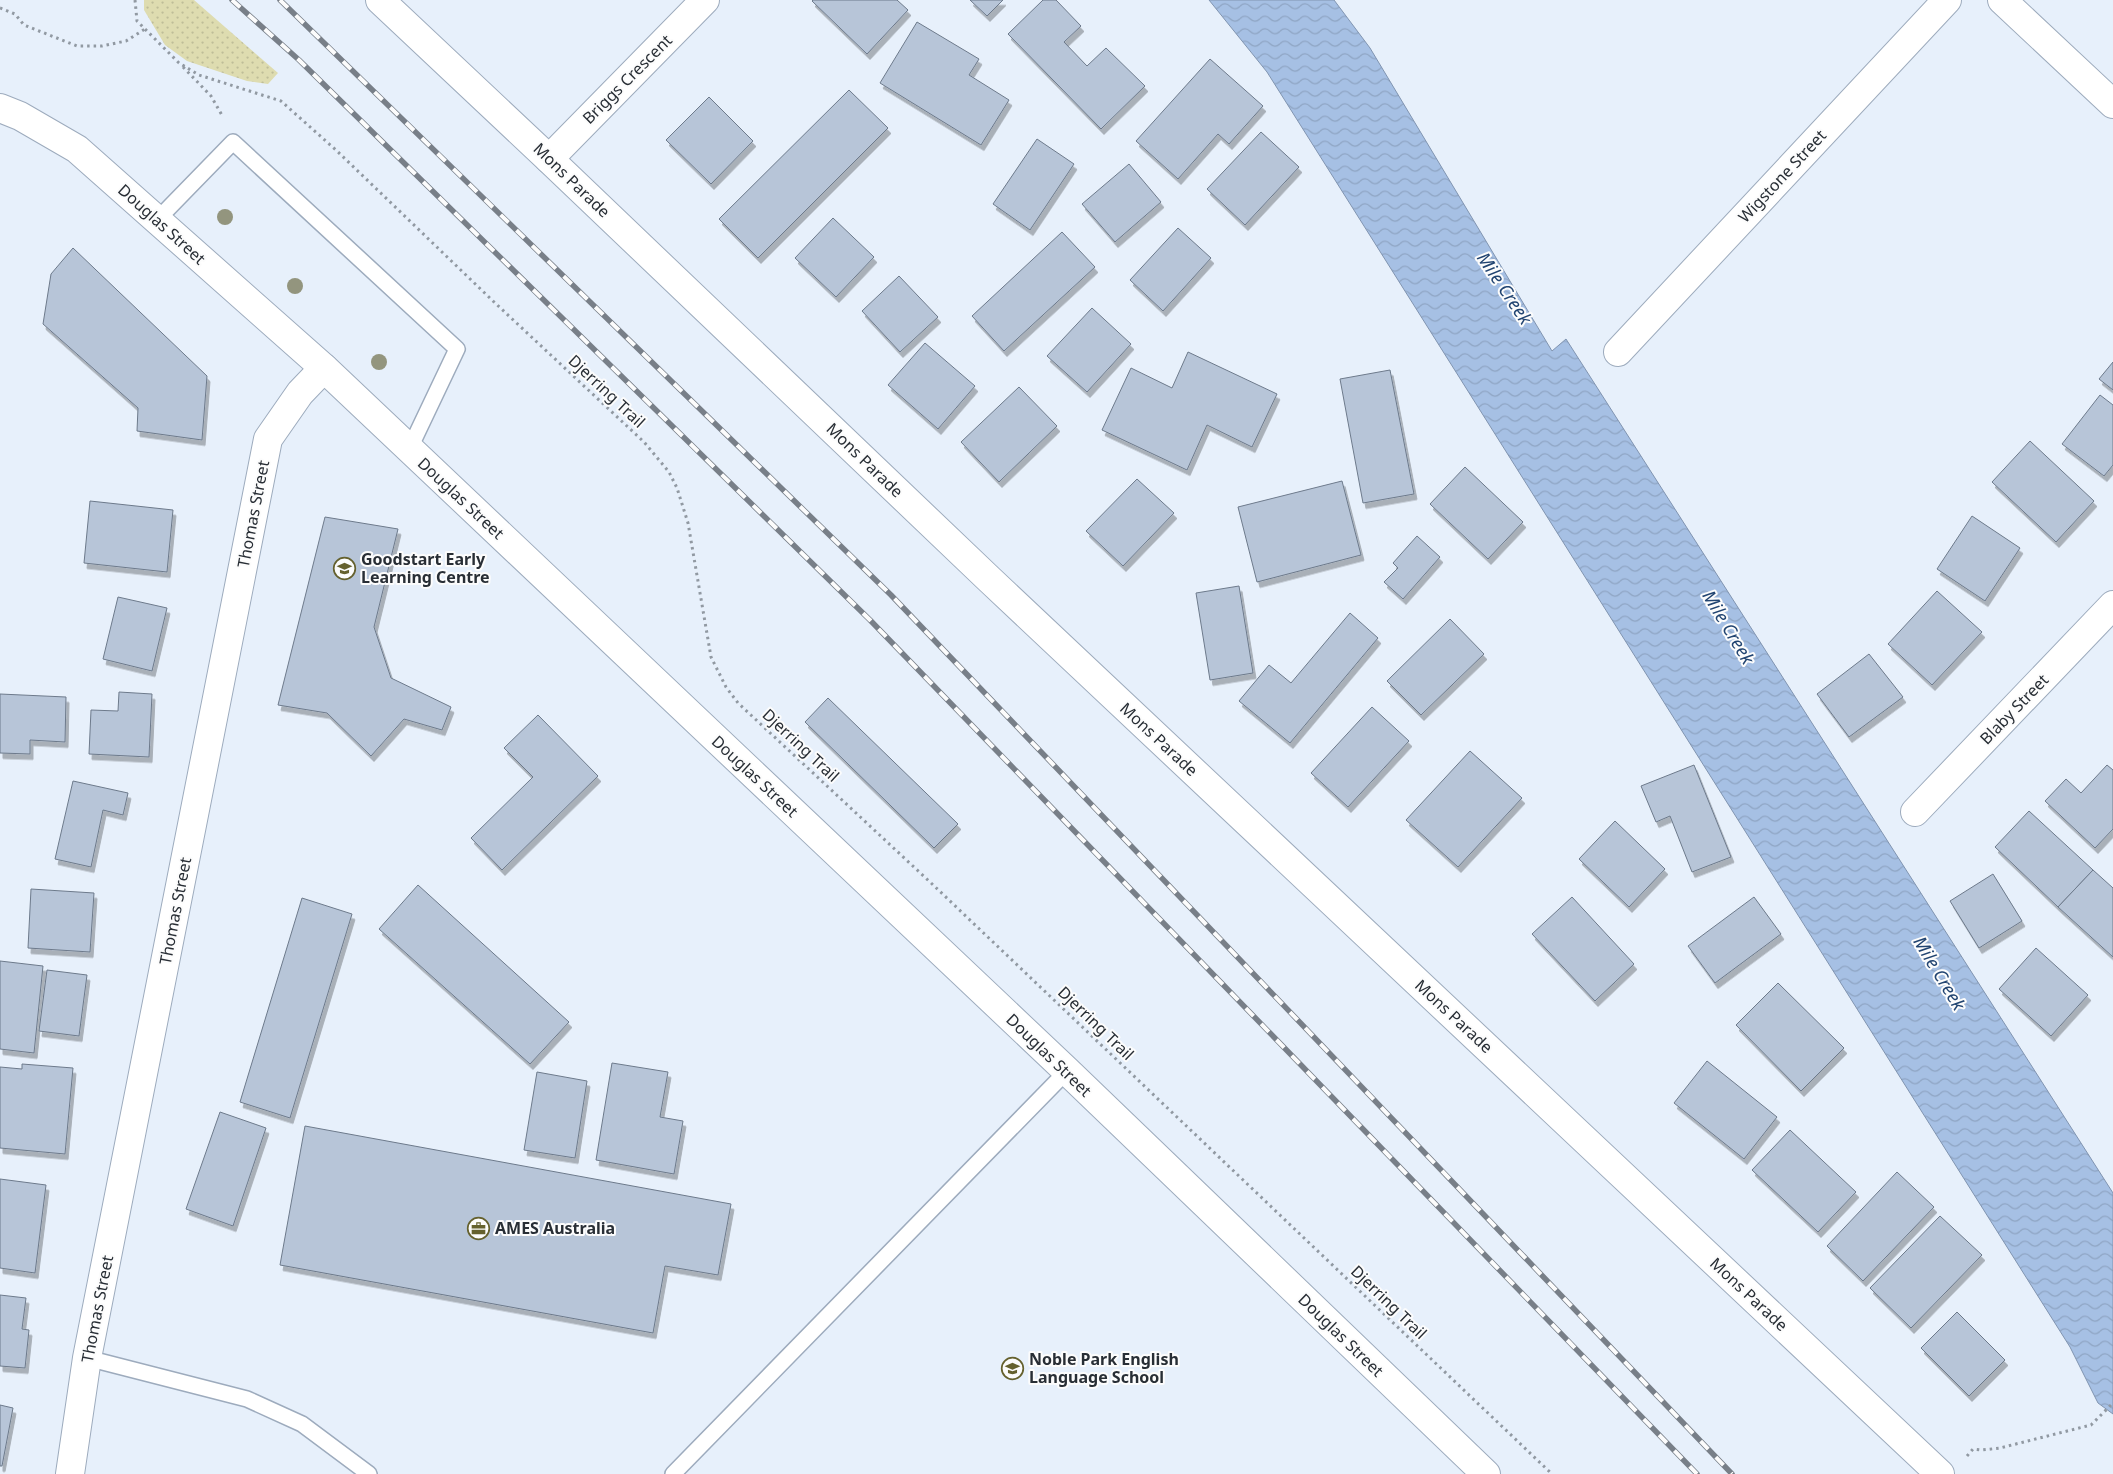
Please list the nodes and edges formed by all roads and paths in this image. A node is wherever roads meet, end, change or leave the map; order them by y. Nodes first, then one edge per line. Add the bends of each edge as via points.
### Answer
1 (135, 0) edge
2 (380, 0) edge
3 (705, 0) edge
4 (1947, 0) edge
5 (2002, 0) edge
6 (0, 8) edge
7 (145, 29) junction
8 (179, 63) junction
9 (2113, 104) edge
10 (0, 108) edge
11 (233, 142) junction
12 (549, 159) junction
13 (157, 220) junction
14 (1618, 352) dead end
15 (324, 368) junction
16 (410, 450) junction
17 (2113, 605) edge
18 (1914, 812) dead end
19 (1067, 1071) junction
20 (86, 1358) junction
21 (2113, 1403) edge
22 (1965, 1458) dead end
23 (70, 1474) edge
24 (370, 1474) edge
25 (673, 1474) edge
26 (1486, 1474) edge
27 (1552, 1474) edge
28 (1940, 1474) edge

1 - 7 path, Djerring Trail via 137,21
2 - 12 street, Mons Parade
3 - 12 street, Briggs Crescent
4 - 14 street, Wigstone Street
5 - 9 street
6 - 7 path via 15,14 24,25 77,46 102,46 126,41
7 - 8 path, Djerring Trail
8 - 11 path via 211,96 230,129
8 - 27 path, Djerring Trail via 199,75 281,101 644,442 669,472 683,503 711,657 738,703
10 - 13 street, Douglas Street via 77,149
11 - 13 lane
11 - 16 lane via 457,349
12 - 28 street, Mons Parade via 997,586
13 - 15 street, Douglas Street
15 - 16 street, Douglas Street
15 - 20 street, Thomas Street via 300,393 268,439
16 - 19 street, Douglas Street
17 - 18 street, Blaby Street
19 - 25 lane
19 - 26 street, Douglas Street
20 - 23 street, Thomas Street
20 - 24 lane via 247,1399 302,1424
21 - 22 path via 2091,1425 2000,1448 1973,1449

